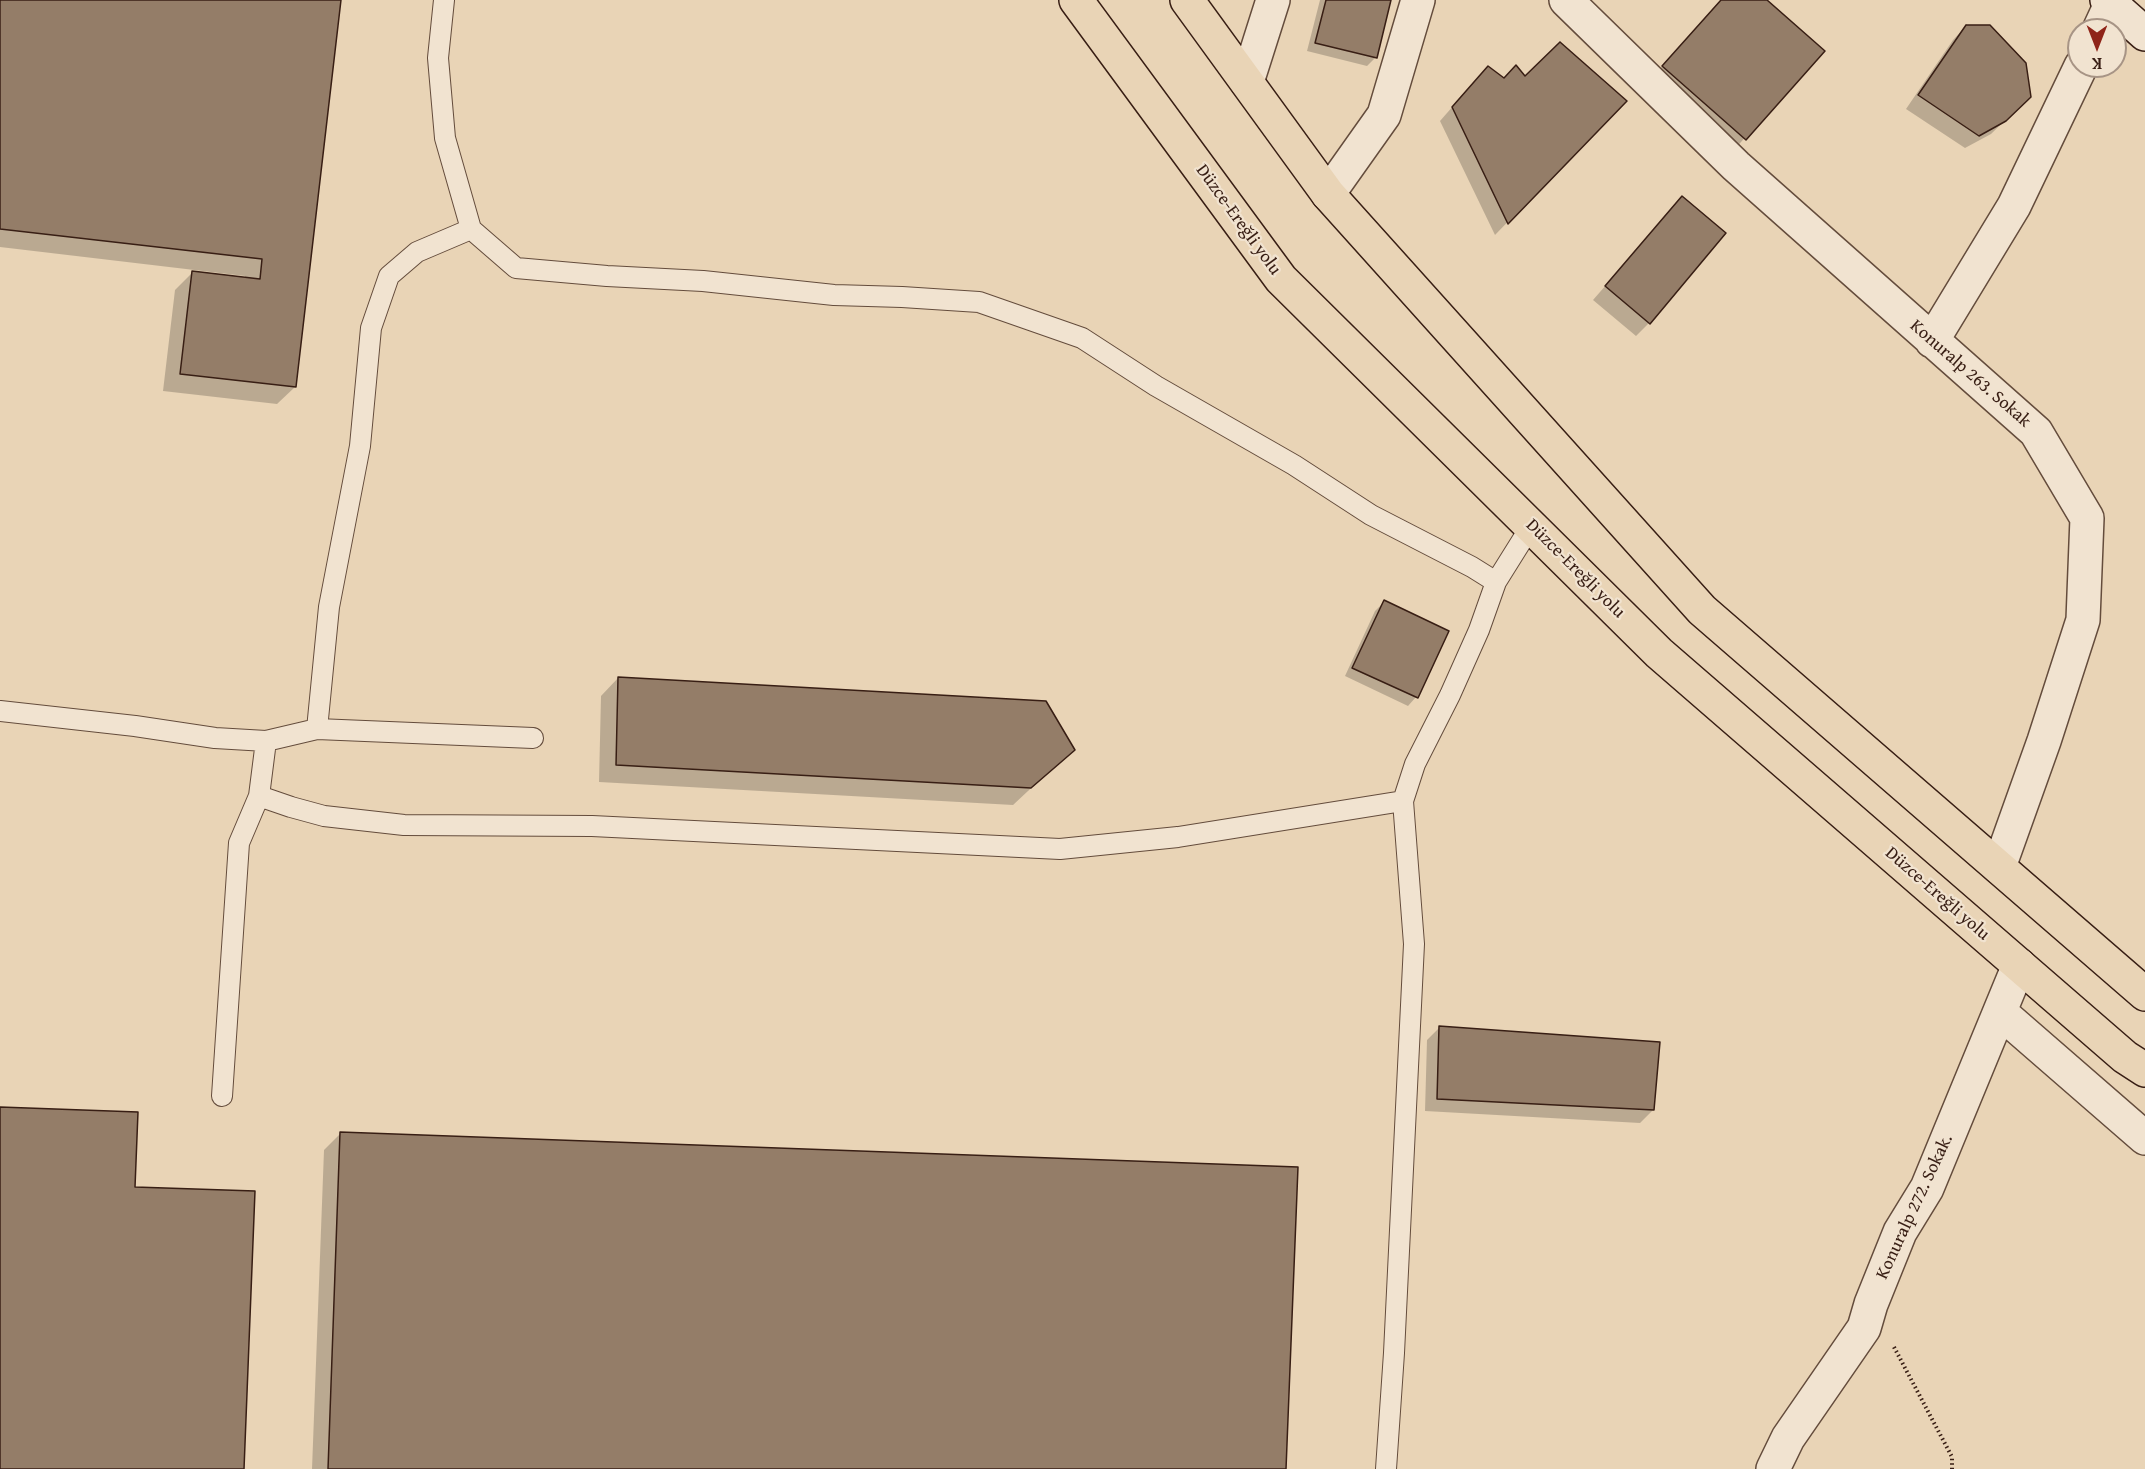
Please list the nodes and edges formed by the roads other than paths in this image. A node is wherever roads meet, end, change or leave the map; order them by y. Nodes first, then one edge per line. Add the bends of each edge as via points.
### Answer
1 (444, 0) edge
2 (1076, 0) edge
3 (1187, 0) edge
4 (1273, 0) edge
5 (1418, 0) edge
6 (1566, 0) edge
7 (2106, 11) edge
8 (2145, 34) edge
9 (2075, 78) edge
10 (1247, 82) junction
11 (1328, 194) junction
12 (471, 229) junction
13 (1932, 341) junction
14 (1531, 526) junction
15 (1496, 582) junction
16 (0, 711) edge
17 (316, 729) junction
18 (533, 738) dead end
19 (266, 741) junction
20 (259, 795) junction
21 (1403, 801) junction
22 (1998, 867) junction
23 (2019, 965) junction
24 (2145, 994) edge
25 (2000, 1012) junction
26 (2145, 1070) edge
27 (222, 1096) dead end
28 (2145, 1138) edge
29 (1386, 1469) edge
30 (1773, 1469) edge

1 - 12 lane via 438,58 445,138
2 - 14 highway, Düzce-Ereğli yolu via 1281,279
3 - 10 highway
4 - 10 street
5 - 11 street via 1384,115
6 - 13 street, Konuralp 263. Sokak via 1736,166
7 - 8 street
9 - 13 street via 2014,206
10 - 11 highway
11 - 22 highway via 1702,610
12 - 15 lane via 516,268 834,295 979,302 1082,338 1371,515
12 - 17 lane via 417,252 389,276 371,328 360,446 329,607
13 - 22 street, Konuralp 263. Sokak via 2036,432 2087,518 2083,620
14 - 15 lane
14 - 23 highway, Düzce-Ereğli yolu via 1659,653
15 - 21 lane via 1470,652 1415,764
16 - 19 lane
17 - 18 lane
17 - 19 lane
19 - 20 lane
20 - 21 lane via 324,816 404,825 592,826 1059,849 1178,837
20 - 27 lane via 239,843
21 - 29 lane via 1414,944
22 - 24 highway
23 - 25 street, Konuralp 272. Sokak.
23 - 26 highway, Düzce-Ereğli yolu
25 - 28 street
25 - 30 street, Konuralp 272. Sokak. via 1927,1188 1900,1232 1864,1328 1788,1438

